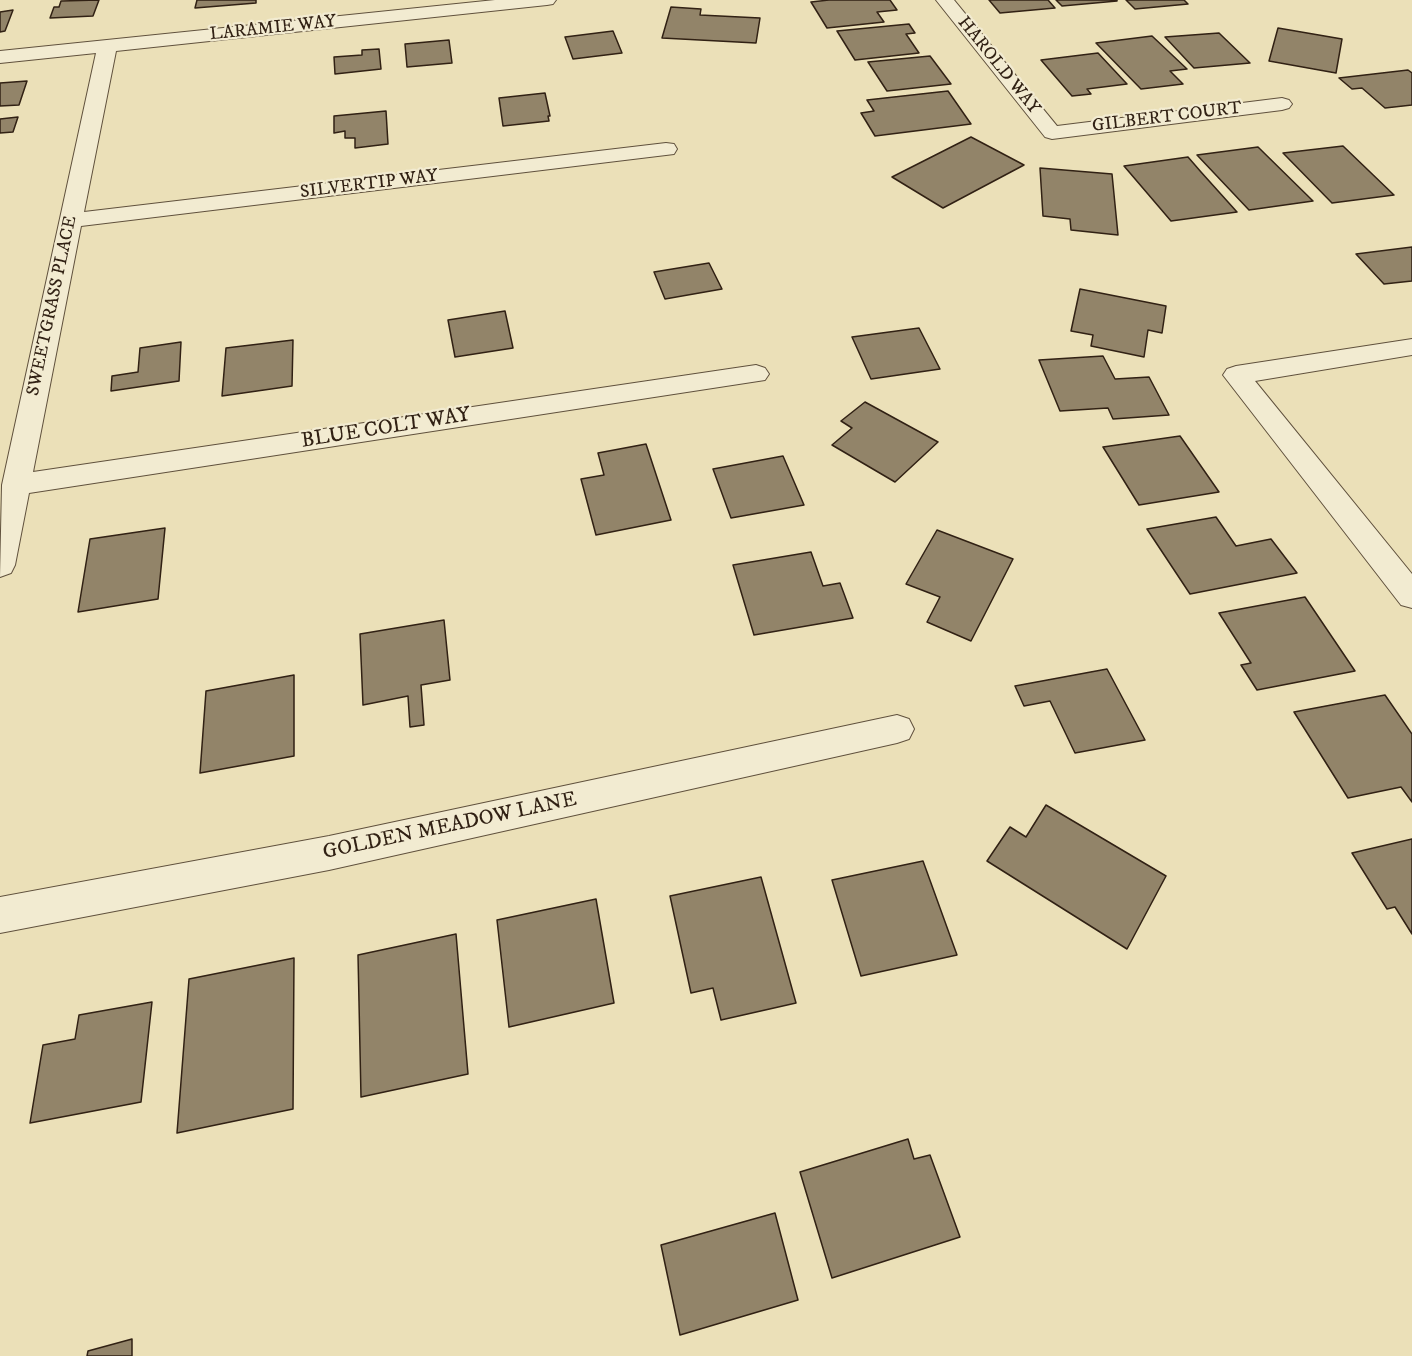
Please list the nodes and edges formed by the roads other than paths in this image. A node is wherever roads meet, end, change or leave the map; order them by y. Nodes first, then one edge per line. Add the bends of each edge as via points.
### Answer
1 (547, 0) edge
2 (945, 0) edge
3 (107, 46) junction
4 (0, 57) edge
5 (1282, 104) dead end
6 (1052, 133) joint
7 (666, 149) dead end
8 (71, 220) junction
9 (1412, 347) edge
10 (756, 374) dead end
11 (16, 485) junction
12 (0, 565) edge
13 (1412, 596) edge
14 (897, 729) dead end
15 (0, 915) edge

1 - 3 street, LARAMIE WAY
2 - 6 street, HAROLD WAY
3 - 4 street, LARAMIE WAY
3 - 8 street, SWEETGRASS PLACE
5 - 6 street, GILBERT COURT
7 - 8 street, SILVERTIP WAY
8 - 11 street, SWEETGRASS PLACE
9 - 13 street via 1236,375
10 - 11 street, BLUE COLT WAY
11 - 12 street, SWEETGRASS PLACE
14 - 15 street, GOLDEN MEADOW LANE via 329,853

